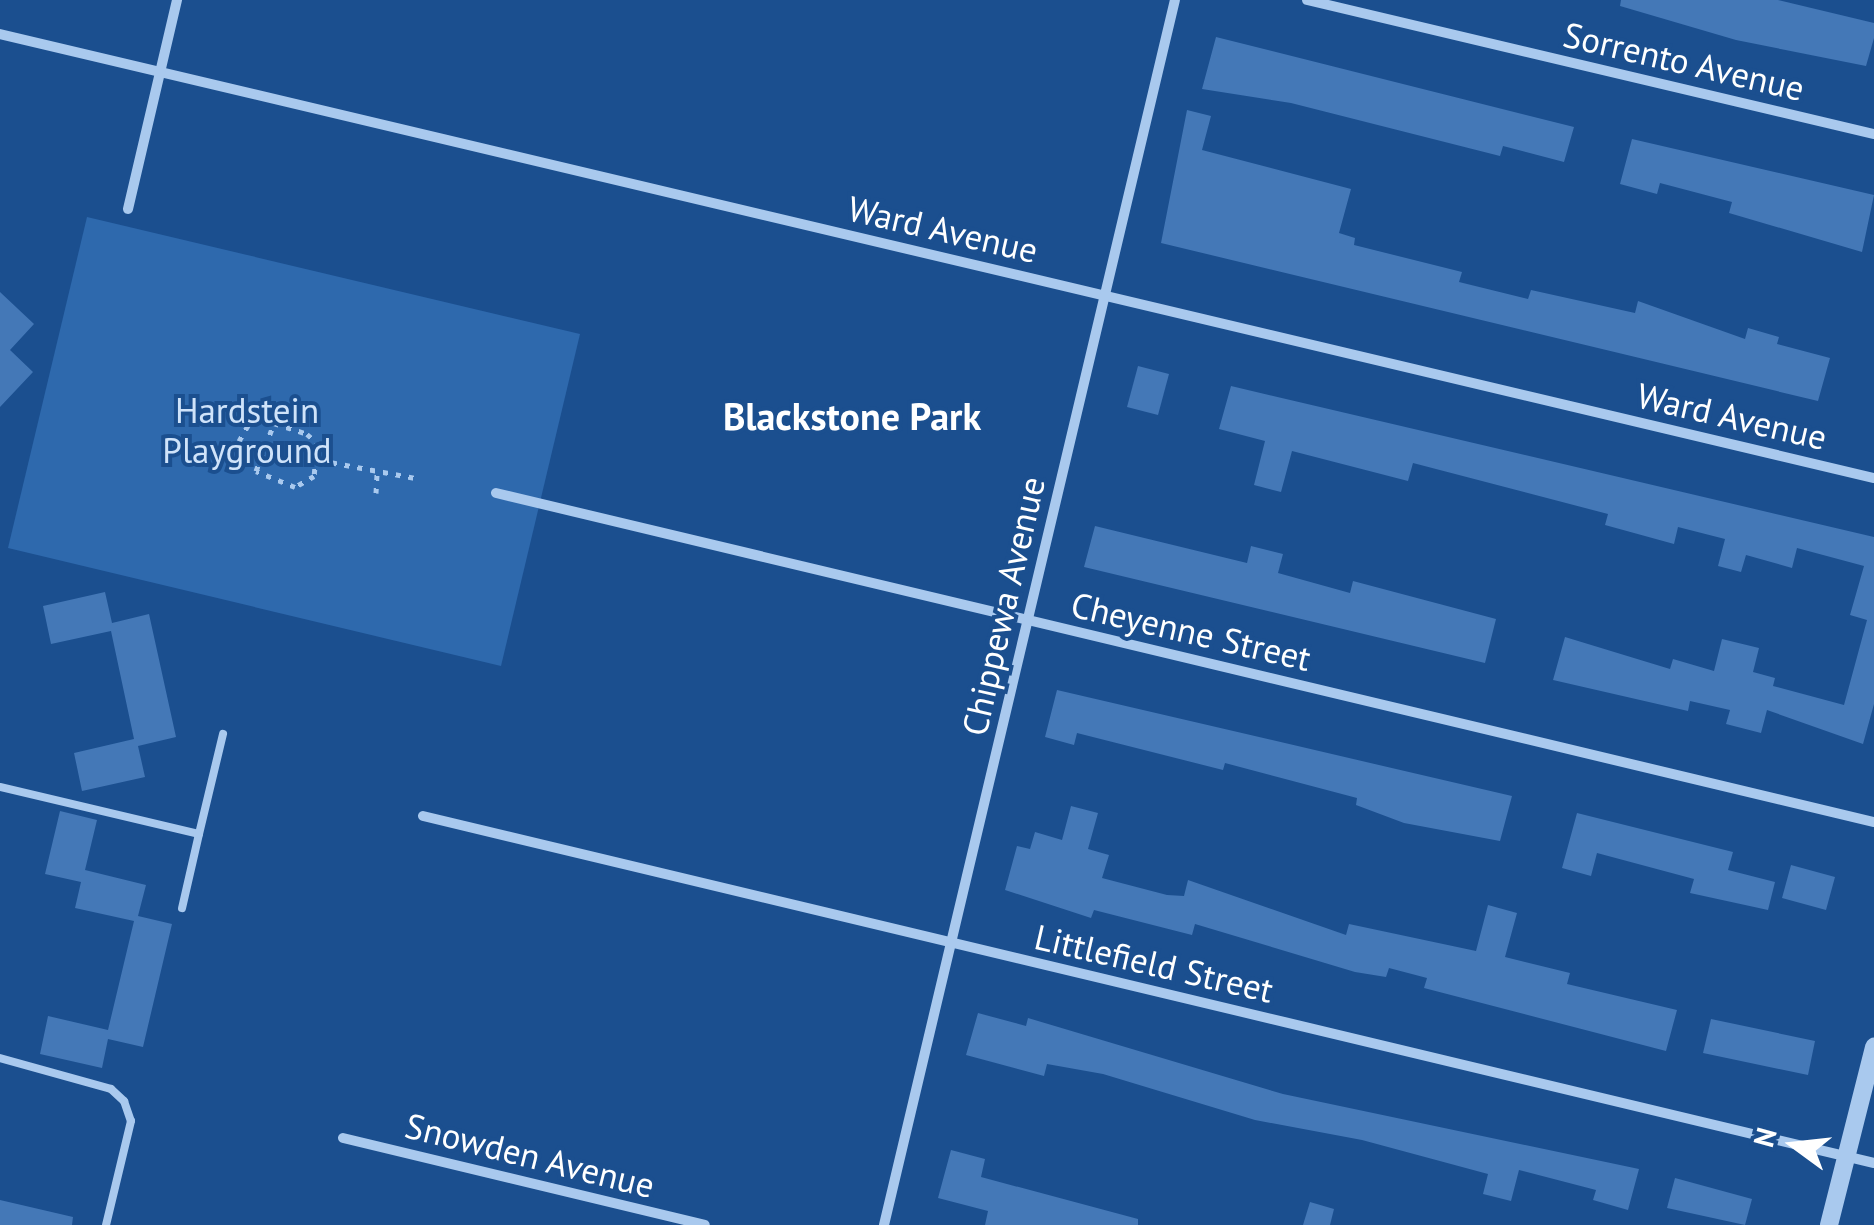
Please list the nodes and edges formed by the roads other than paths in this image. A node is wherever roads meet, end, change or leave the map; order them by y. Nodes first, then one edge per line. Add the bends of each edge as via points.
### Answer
1 (177, 0) edge
2 (1175, 0) edge
3 (1307, 0) edge
4 (0, 34) edge
5 (160, 72) junction
6 (1874, 134) edge
7 (128, 209) dead end
8 (1105, 296) junction
9 (1874, 478) edge
10 (496, 493) dead end
11 (1028, 620) junction
12 (224, 734) dead end
13 (0, 788) edge
14 (422, 816) dead end
15 (1874, 822) edge
16 (200, 834) junction
17 (182, 908) dead end
18 (951, 943) junction
19 (1874, 1047) edge
20 (0, 1058) edge
21 (343, 1138) dead end
22 (1846, 1157) junction
23 (1874, 1163) edge
24 (106, 1225) edge
25 (705, 1225) edge
26 (884, 1225) edge
27 (1829, 1225) edge

1 - 5 street
2 - 8 street, Chippewa Avenue
3 - 6 street, Sorrento Avenue
4 - 5 street, Ward Avenue
5 - 7 street
5 - 8 street, Ward Avenue
8 - 9 street, Ward Avenue
8 - 11 street, Chippewa Avenue
10 - 11 street, Cheyenne Street
11 - 15 street, Cheyenne Street
11 - 18 street, Chippewa Avenue
12 - 16 lane
13 - 16 lane
14 - 18 street, Littlefield Street
16 - 17 lane
18 - 22 street, Littlefield Street
18 - 26 street, Chippewa Avenue
19 - 22 street
20 - 24 lane via 111,1089 124,1101 131,1121
21 - 25 street, Snowden Avenue
22 - 23 street, Littlefield Street
22 - 27 street

